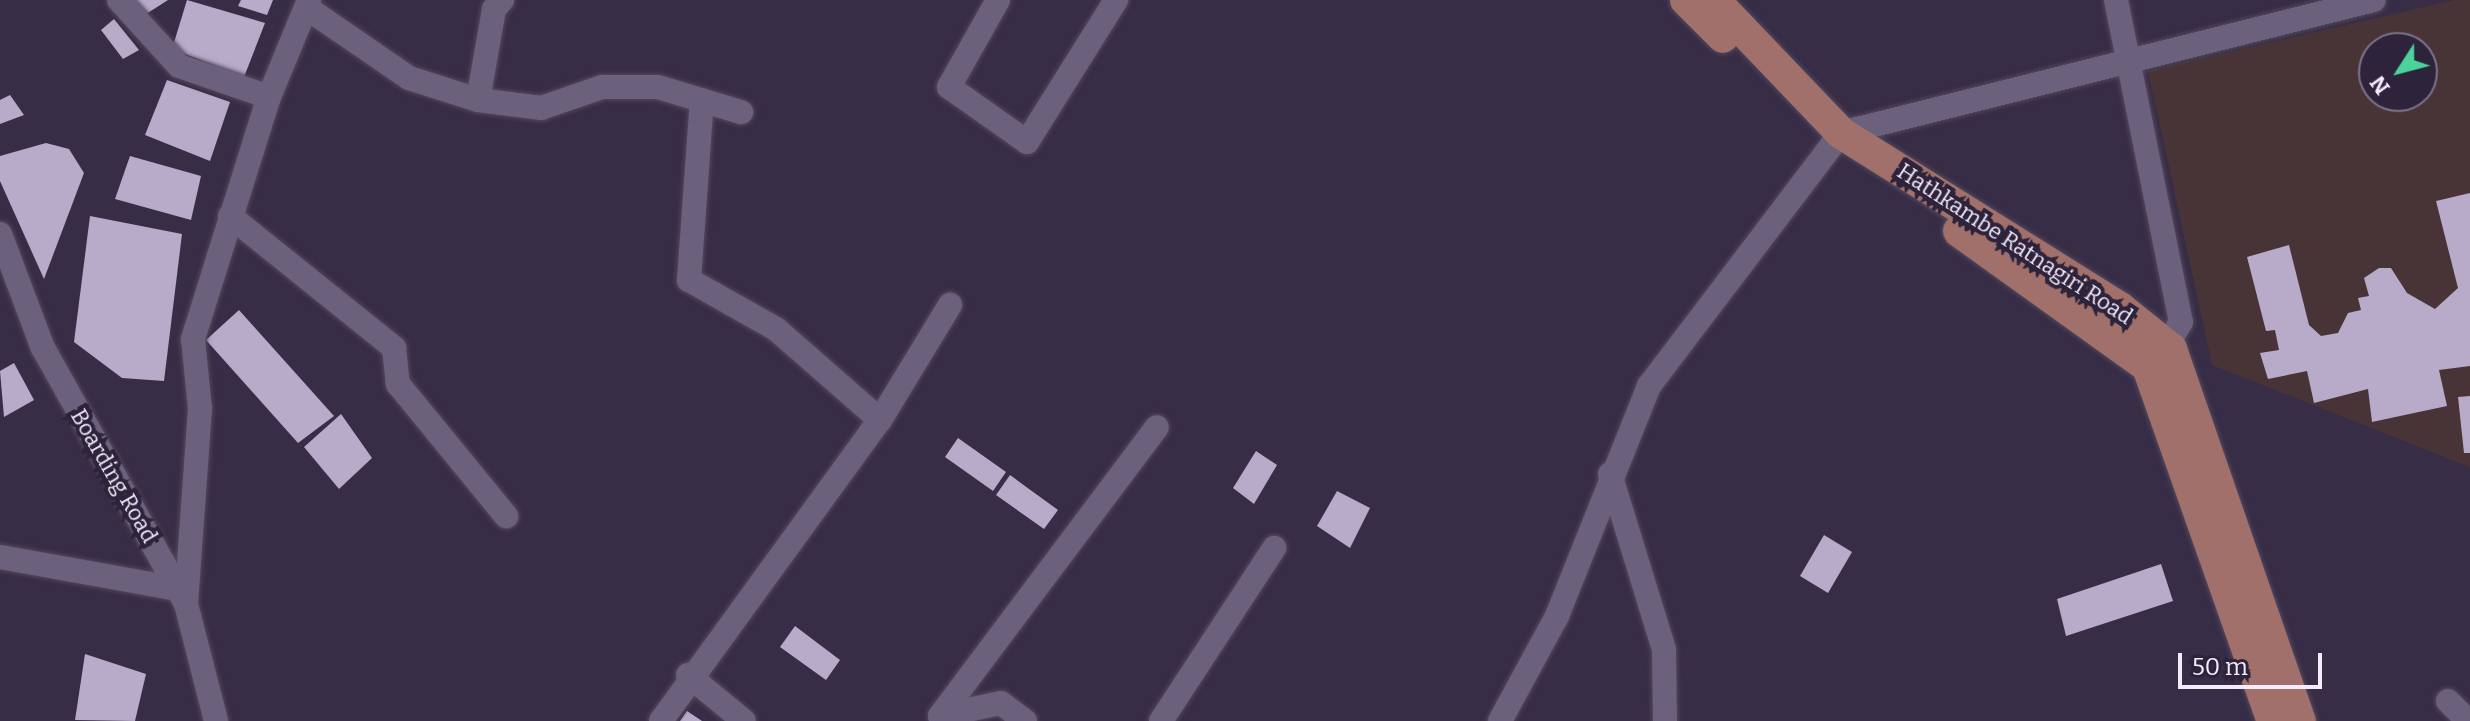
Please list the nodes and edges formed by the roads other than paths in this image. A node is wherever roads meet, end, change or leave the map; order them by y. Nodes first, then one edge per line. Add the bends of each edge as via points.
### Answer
1 (119, 0) edge
2 (502, 0) edge
3 (998, 0) edge
4 (1116, 0) edge
5 (1686, 0) edge
6 (1714, 0) edge
7 (2116, 0) edge
8 (2374, 0) edge
9 (308, 4) edge
10 (2123, 58) junction
11 (269, 97) junction
12 (478, 100) junction
13 (702, 100) junction
14 (741, 112) dead end
15 (1836, 139) junction
16 (230, 216) junction
17 (0, 234) edge
18 (950, 305) dead end
19 (2159, 358) junction
20 (880, 420) junction
21 (1157, 427) dead end
22 (1610, 474) junction
23 (506, 516) dead end
24 (1274, 548) dead end
25 (0, 557) edge
26 (164, 564) junction
27 (132, 582) junction
28 (182, 596) junction
29 (688, 675) junction
30 (2448, 701) dead end
31 (935, 718) edge
32 (216, 721) edge
33 (661, 721) edge
34 (744, 721) edge
35 (1025, 721) edge
36 (1161, 721) edge
37 (1500, 721) edge
38 (1665, 721) edge
39 (2273, 721) edge
40 (2300, 721) edge
41 (2468, 721) edge

1 - 11 street via 179,66
2 - 12 street via 494,9
3 - 4 street via 949,87 1027,142
5 - 15 main road
6 - 15 main road, Hathkambe Ratnagiri Road
7 - 10 street
8 - 10 street
9 - 11 street
9 - 12 street via 409,78
10 - 15 street
10 - 19 street via 2181,322
11 - 16 street
12 - 13 street via 541,108 602,87 658,87
13 - 14 street
13 - 20 street via 689,280 776,329
15 - 19 main road, Hathkambe Ratnagiri Road via 2120,308
15 - 22 street via 1649,386
16 - 23 street via 394,348 398,384
16 - 28 street via 193,339 200,409
17 - 26 street, Boarding Road via 42,346
18 - 20 street
19 - 39 main road
19 - 40 main road
20 - 29 street via 800,537
21 - 31 street
22 - 37 street via 1557,616
22 - 38 street via 1664,650
24 - 36 street
25 - 27 street
26 - 27 street
26 - 28 street, Boarding Road
27 - 28 street
28 - 32 street, Boarding Road
29 - 33 street
29 - 34 street
30 - 41 street
31 - 35 street via 1001,703

